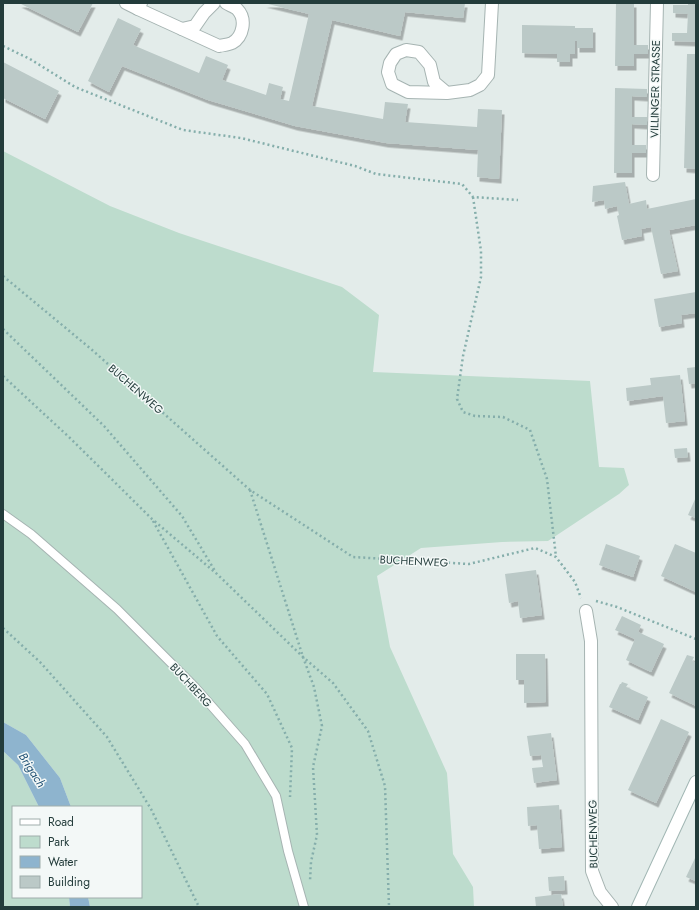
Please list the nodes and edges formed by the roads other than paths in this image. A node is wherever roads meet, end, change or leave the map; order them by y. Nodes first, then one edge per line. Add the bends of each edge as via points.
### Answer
1 (126, 3) edge
2 (214, 3) edge
3 (226, 3) edge
4 (492, 3) edge
5 (657, 3) edge
6 (139, 6) edge
7 (182, 29) junction
8 (447, 93) junction
9 (654, 175) dead end
10 (3, 514) edge
11 (586, 611) road end
12 (696, 782) edge
13 (304, 907) edge
14 (612, 907) edge
15 (638, 907) edge

1 - 6 street
2 - 7 street via 195,26
3 - 7 street via 237,9 242,20 242,30 238,38 231,43 219,46
4 - 8 street via 488,75 470,90
5 - 9 street, VILLINGER STRASSE
6 - 7 street
8 - 8 street via 408,92 392,84 388,72 390,63 396,54 406,50 419,52 430,65 434,82
10 - 13 lane, BUCHBERG via 31,534 117,609 194,686 245,744 276,796
11 - 14 street, BUCHENWEG via 591,641 592,871 600,892
12 - 15 street

